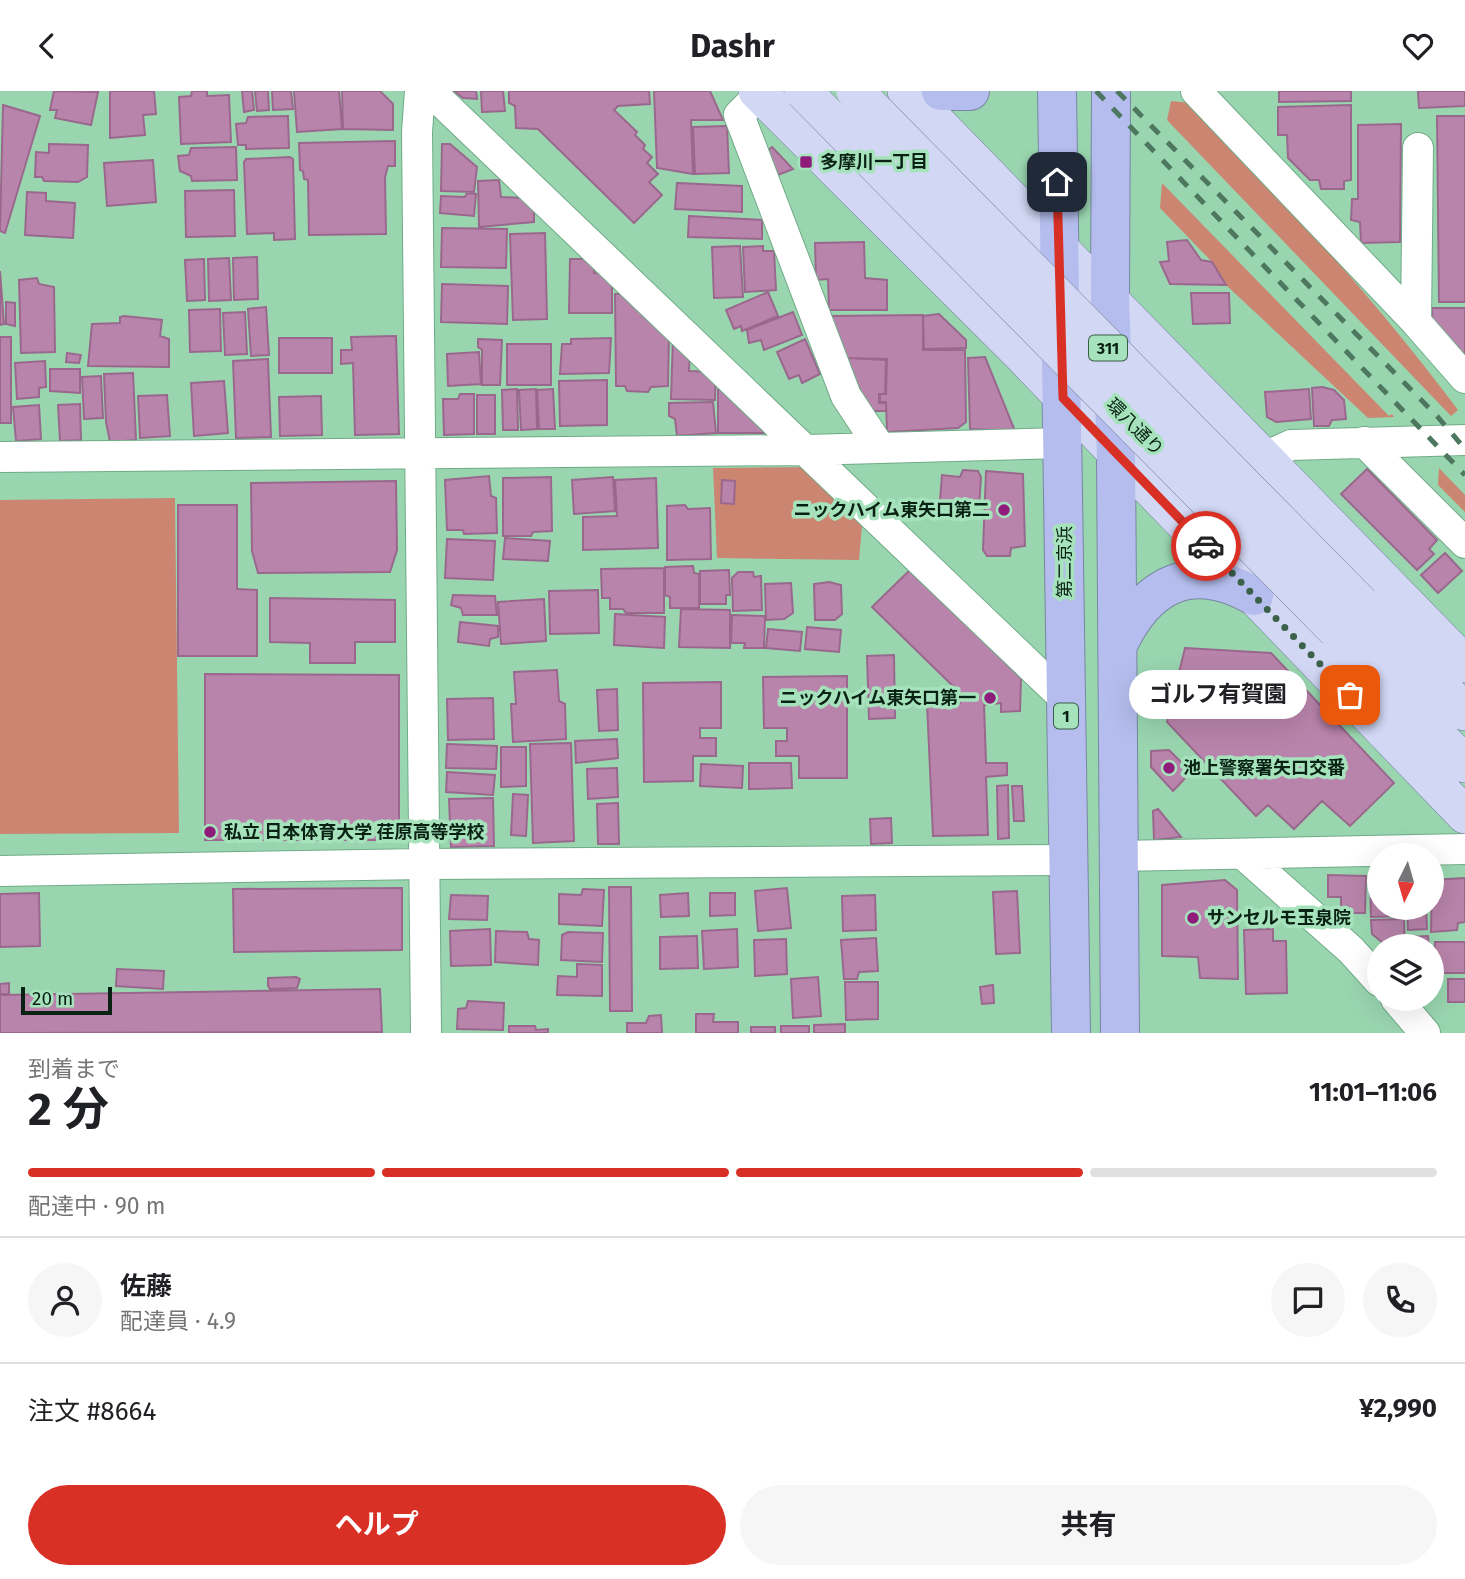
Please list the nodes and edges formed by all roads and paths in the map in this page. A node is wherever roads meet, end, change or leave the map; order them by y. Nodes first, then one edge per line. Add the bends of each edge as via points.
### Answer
1 (420, 91) edge
2 (430, 91) edge
3 (803, 91) edge
4 (855, 91) edge
5 (906, 91) edge
6 (941, 91) edge
7 (970, 91) edge
8 (1057, 91) edge
9 (1111, 91) edge
10 (1196, 91) edge
11 (758, 92) edge
12 (1418, 148) dead end
13 (1059, 247) junction
14 (1110, 300) junction
15 (1416, 322) junction
16 (1465, 378) edge
17 (1063, 398) junction
18 (1465, 440) edge
19 (1364, 442) junction
20 (1064, 443) junction
21 (878, 446) junction
22 (806, 450) junction
23 (419, 452) junction
24 (1116, 454) junction
25 (0, 457) edge
26 (1264, 457) junction
27 (1191, 530) junction
28 (1465, 543) edge
29 (1254, 596) junction
30 (1118, 645) junction
31 (1465, 664) edge
32 (1066, 700) junction
33 (1465, 712) edge
34 (1465, 764) edge
35 (1465, 815) edge
36 (1465, 849) edge
37 (1118, 856) junction
38 (1245, 856) junction
39 (1069, 860) junction
40 (424, 864) junction
41 (0, 871) edge
42 (1367, 968) edge
43 (1406, 1011) edge
44 (426, 1033) edge
45 (1071, 1033) edge
46 (1120, 1033) edge
47 (1425, 1033) edge

1 - 23 street via 416,132
2 - 22 street
3 - 34 main road, 環八通り / 311, bridge
4 - 33 main road, 環八通り / 311, bridge
5 - 13 main road
6 - 7 highway
8 - 13 highway, 第二京浜 / 1
9 - 14 highway
10 - 15 street
11 - 17 main road
11 - 21 street via 739,115 846,395
12 - 15 street
13 - 14 main road
13 - 17 highway, 第二京浜 / 1
14 - 24 highway
14 - 26 main road
15 - 16 street
17 - 20 highway, 第二京浜 / 1
17 - 24 main road
18 - 19 street
19 - 26 street via 1291,445
19 - 28 street
20 - 21 street
20 - 32 highway, 第二京浜 / 1
21 - 22 street
22 - 23 street
22 - 32 street
23 - 25 street
23 - 40 street
24 - 27 main road
24 - 30 highway
26 - 27 street
26 - 31 main road
27 - 29 main road
29 - 30 highway via 1221,580 1184,579 1143,604
29 - 35 main road
30 - 37 highway
32 - 39 highway, 第二京浜 / 1
36 - 38 street
37 - 38 street
37 - 46 highway
38 - 42 street
39 - 40 street
39 - 45 highway, 第二京浜 / 1
40 - 41 street
40 - 44 street
43 - 47 street

